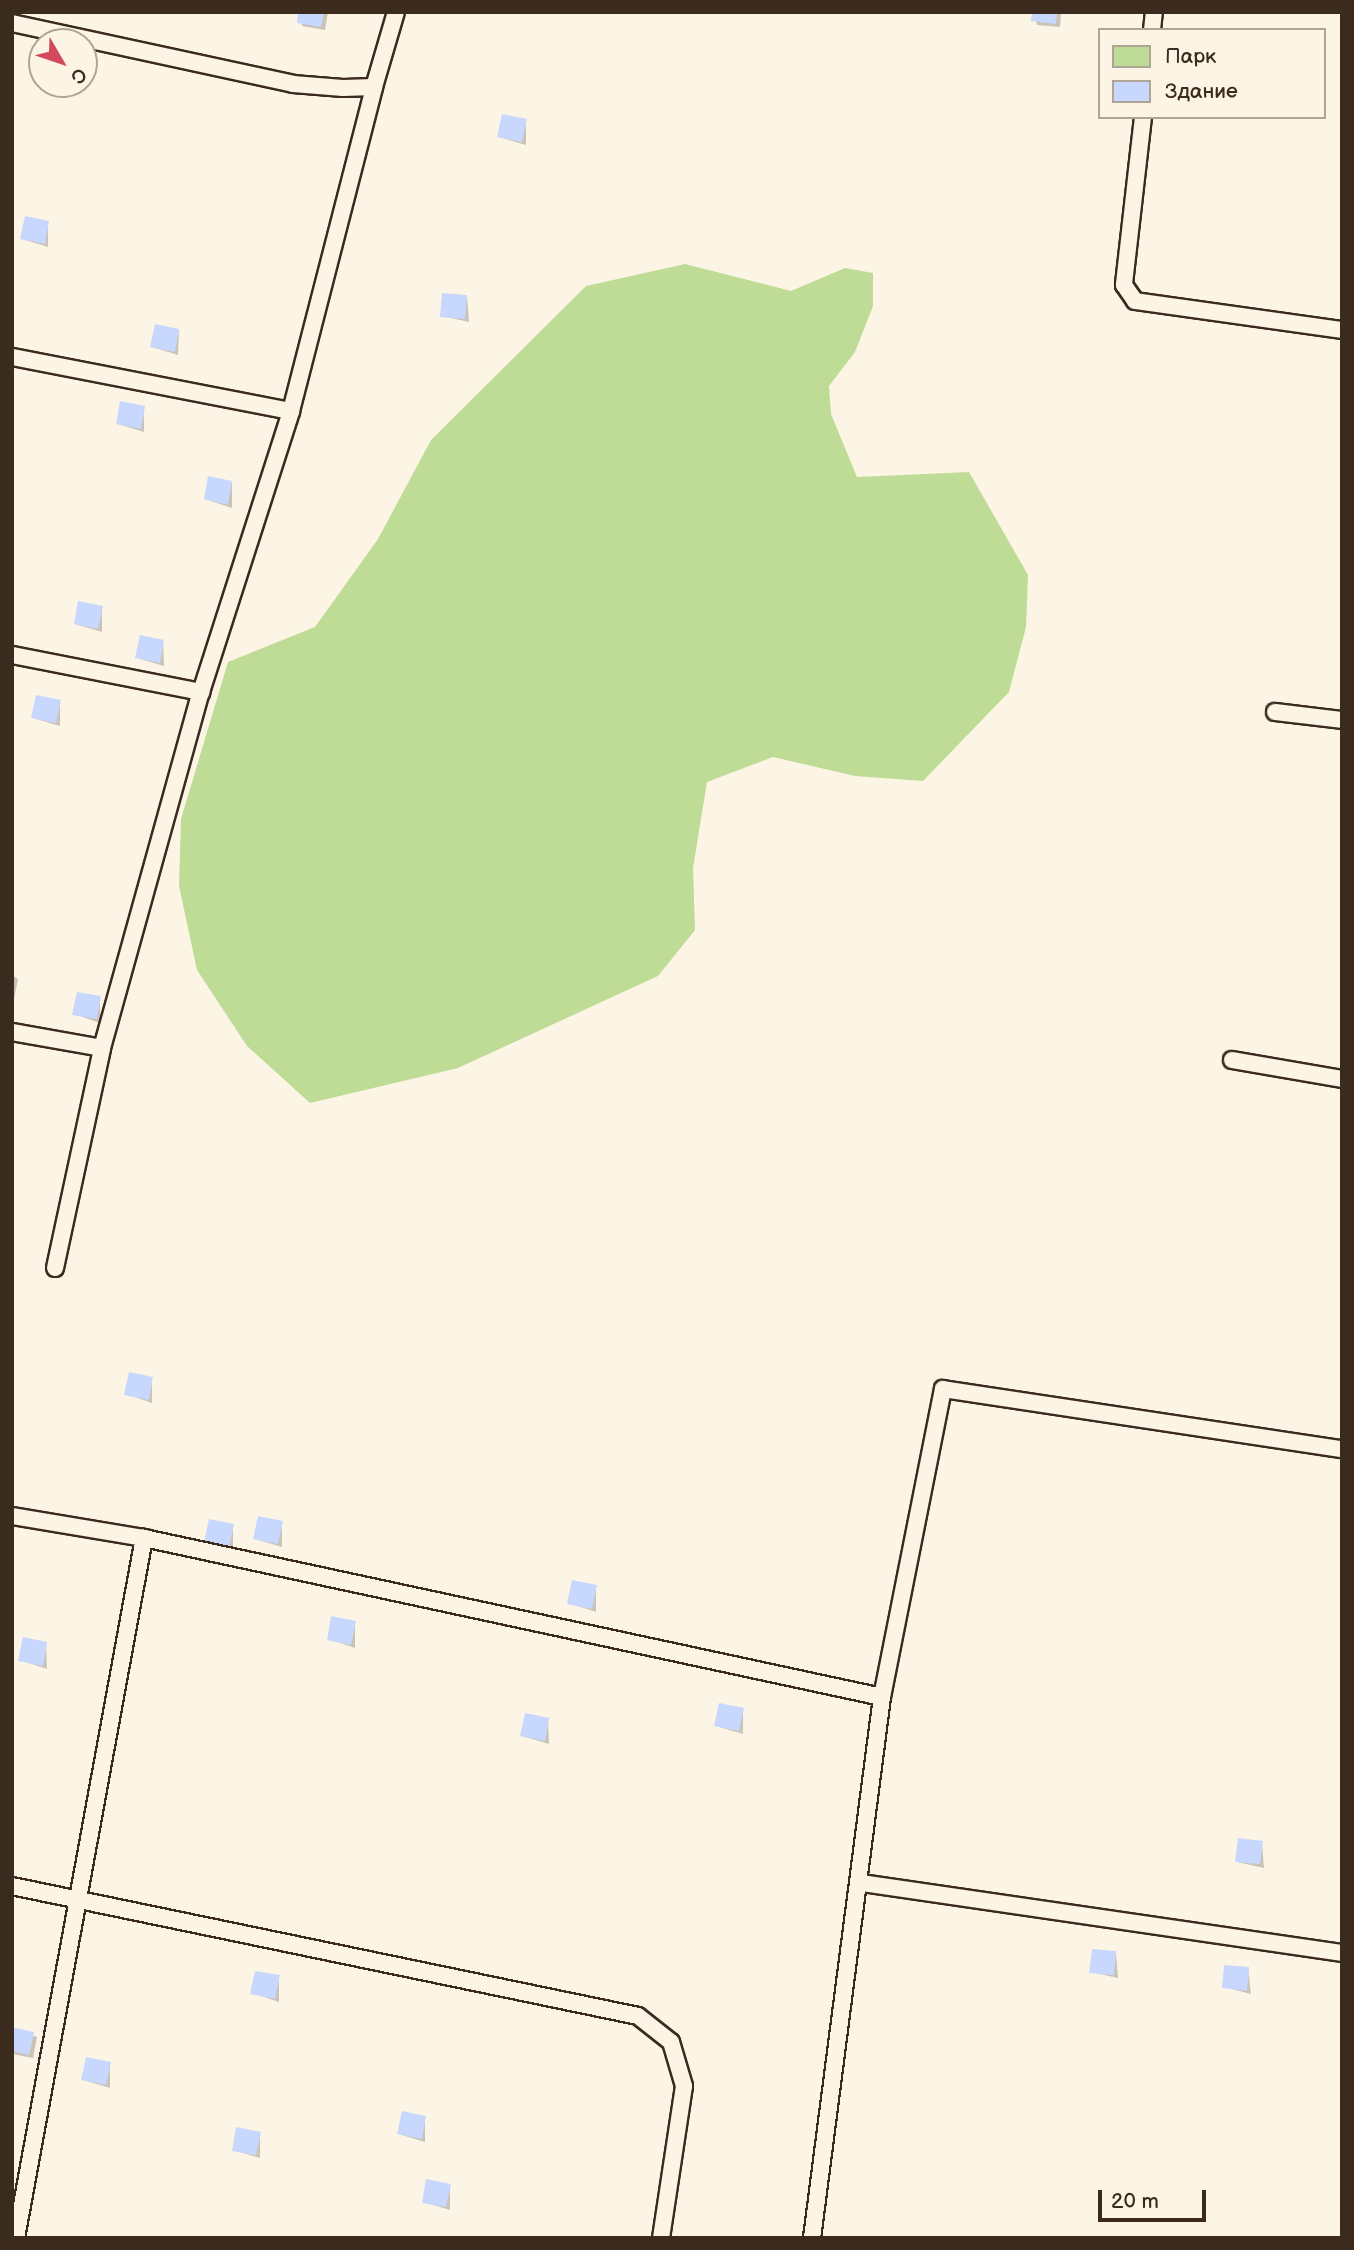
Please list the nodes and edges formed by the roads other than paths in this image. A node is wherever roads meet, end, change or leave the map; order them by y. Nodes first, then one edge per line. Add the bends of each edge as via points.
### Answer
1 (396, 12) edge
2 (12, 23) edge
3 (373, 87) junction
4 (1143, 119) edge
5 (1342, 330) edge
6 (12, 357) edge
7 (291, 411) junction
8 (12, 655) edge
9 (201, 692) junction
10 (1275, 712) dead end
11 (1342, 720) edge
12 (12, 1032) edge
13 (102, 1048) junction
14 (1232, 1060) dead end
15 (1342, 1079) edge
16 (55, 1268) dead end
17 (1342, 1450) edge
18 (12, 1516) edge
19 (144, 1538) junction
20 (882, 1697) junction
21 (862, 1883) junction
22 (12, 1886) edge
23 (76, 1897) junction
24 (1342, 1954) edge
25 (16, 2238) edge
26 (661, 2238) edge
27 (812, 2238) edge

1 - 3 lane
2 - 3 lane via 293,84
3 - 7 lane
4 - 5 lane via 1124,285 1135,301
6 - 7 lane
7 - 9 lane
8 - 9 lane
9 - 13 lane
10 - 11 lane
12 - 13 lane
13 - 16 lane
14 - 15 lane
17 - 20 lane via 943,1389
18 - 19 lane
19 - 20 lane
19 - 23 lane
20 - 21 lane
21 - 24 lane
21 - 27 lane
22 - 23 lane
23 - 25 lane
23 - 26 lane via 638,2016 671,2042 684,2086

